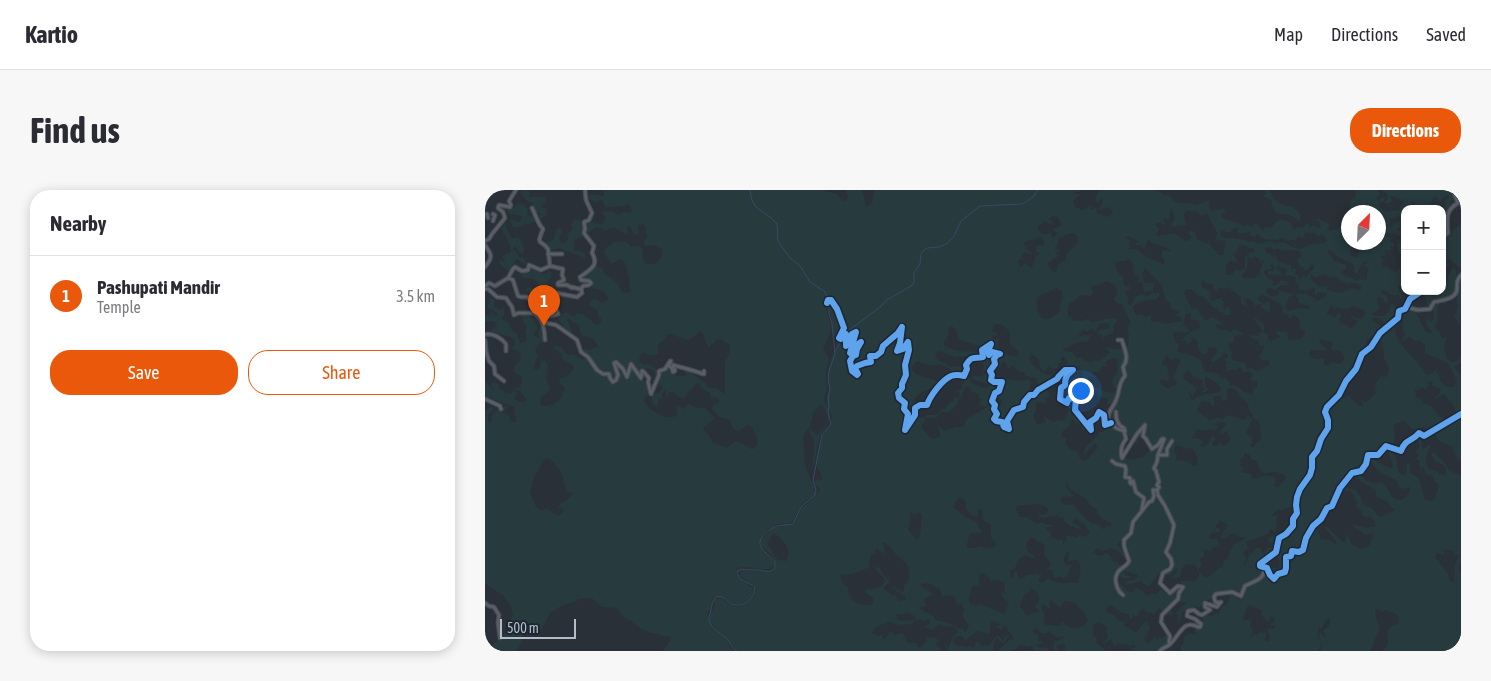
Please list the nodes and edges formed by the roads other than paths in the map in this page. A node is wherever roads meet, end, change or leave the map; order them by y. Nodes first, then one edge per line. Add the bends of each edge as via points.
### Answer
1 (516, 190) edge
2 (585, 190) edge
3 (1453, 190) edge
4 (532, 208) dead end
5 (493, 214) dead end
6 (1446, 221) edge
7 (1446, 221) edge
8 (493, 222) dead end
9 (1446, 234) edge
10 (485, 243) edge
11 (548, 254) junction
12 (562, 254) dead end
13 (485, 266) edge
14 (550, 266) junction
15 (1461, 276) edge
16 (508, 278) junction
17 (485, 287) edge
18 (582, 288) junction
19 (1416, 295) edge
20 (827, 303) dead end
21 (1399, 311) junction
22 (534, 313) junction
23 (541, 318) junction
24 (542, 322) junction
25 (485, 335) edge
26 (485, 340) edge
27 (545, 340) dead end
28 (1118, 340) dead end
29 (506, 351) dead end
30 (704, 371) dead end
31 (504, 381) dead end
32 (485, 398) edge
33 (501, 410) dead end
34 (1116, 412) dead end
35 (1461, 414) edge
36 (1111, 424) junction
37 (1125, 436) junction
38 (1172, 441) dead end
39 (1158, 455) junction
40 (1112, 461) dead end
41 (1157, 490) junction
42 (1142, 511) junction
43 (1263, 567) junction
44 (1123, 595) dead end
45 (485, 603) edge
46 (500, 638) dead end
47 (1170, 644) junction
48 (1160, 651) edge

1 - 10 street via 509,201 510,207 499,205 505,218
2 - 18 street via 592,213 584,222 584,233 594,246 595,261 594,266 580,277 591,283
3 - 6 street via 1458,202 1451,208
4 - 11 street via 543,229 540,243 548,249
5 - 8 street
7 - 9 street
10 - 13 street via 491,254
11 - 12 street
11 - 14 street
14 - 16 street via 541,270 529,265 528,270 522,271 516,267
14 - 18 street via 563,269 564,280 558,285
15 - 21 street via 1453,297 1434,302 1430,309
16 - 17 street via 495,286 488,283
16 - 22 street via 513,280 518,296 527,296 536,306
17 - 22 street via 497,297 505,297 514,315
18 - 23 street via 577,297 556,292 558,314
19 - 21 street via 1405,309
20 - 36 street via 830,300 837,309 844,328 839,338 846,334 846,346 856,332 850,352 861,342 856,355 849,361 857,375 855,368 871,362 870,356 880,354 881,348 902,327 897,351 908,342 909,350 906,375 898,392 908,414 905,430 915,415 915,408 927,405 937,388 951,376 964,376 970,359 983,357 982,350 991,344 989,355 992,352 1000,354 994,359 991,380 1002,382 992,401 997,414 995,420 1004,427 1009,429 1007,423 1011,414 1023,407 1030,395 1053,383 1064,370 1072,370 1065,378 1060,399 1067,403 1069,398 1076,400 1075,410 1091,430 1090,422 1099,412 1104,416 1104,424
21 - 43 street via 1399,318 1362,354 1339,394 1327,407 1328,428 1312,457 1310,476 1297,497 1293,526 1279,538 1276,552 1259,565
22 - 23 street
23 - 24 street
24 - 27 street
24 - 30 street via 556,324 577,340 581,352 599,372 609,374 613,382 618,375 615,362 627,376 631,364 642,378 643,371 649,378 651,394 659,372 670,361 673,372 675,371 673,365 703,374
25 - 29 street via 501,339 506,344
26 - 31 street via 495,374
28 - 36 street via 1122,340 1126,351 1125,376 1120,380 1116,401 1110,408 1108,420
32 - 33 street via 500,406
34 - 37 street
35 - 43 street via 1423,436 1419,433 1406,442 1401,451 1386,446 1377,455 1368,455 1361,471 1352,473 1338,490 1333,506 1327,508 1313,526 1303,550 1292,550 1291,556 1286,557 1285,572 1273,578
36 - 37 street via 1124,431
37 - 39 street via 1123,458 1145,424 1143,436 1152,449 1164,439
38 - 39 street via 1167,455
39 - 41 street via 1154,468 1159,482
40 - 42 street via 1125,466 1125,477 1130,478 1131,484 1133,481 1136,492 1144,498
41 - 42 street via 1153,490 1153,501
41 - 47 street via 1174,527 1166,552 1172,565 1162,575 1160,584 1170,593 1177,586 1183,587 1178,599 1162,616 1161,622 1170,636
42 - 44 street via 1124,540 1129,561 1116,577
43 - 47 street via 1263,576 1245,586 1241,596 1231,592 1217,594 1215,601 1221,603 1215,607 1205,603 1210,610 1204,614 1200,615 1193,609 1187,611 1186,615 1198,621 1200,627 1189,624
45 - 46 street via 494,607 499,615
47 - 48 street

